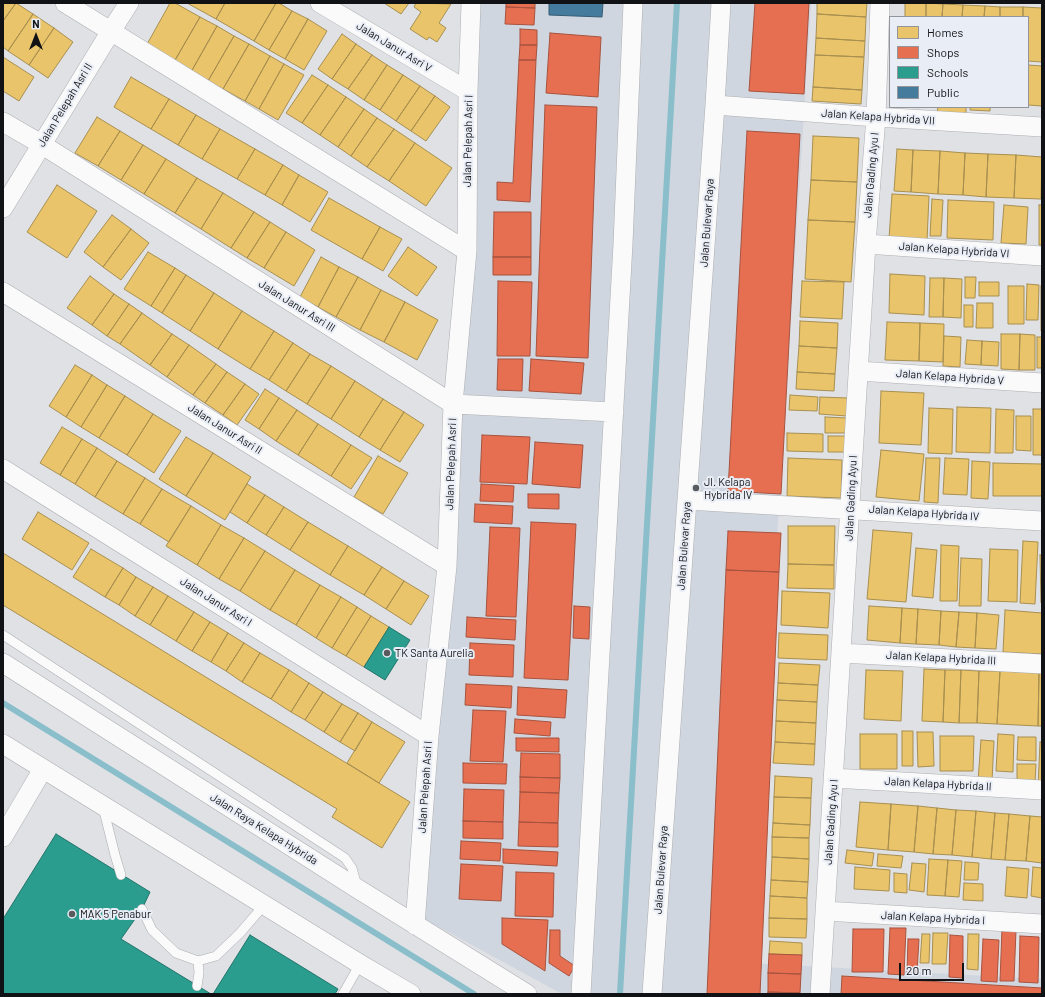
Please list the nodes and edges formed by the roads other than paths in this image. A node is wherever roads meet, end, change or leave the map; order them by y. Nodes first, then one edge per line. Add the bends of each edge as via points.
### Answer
1 (65, 3) edge
2 (129, 3) edge
3 (320, 3) edge
4 (471, 3) edge
5 (633, 3) edge
6 (721, 3) edge
7 (880, 3) edge
8 (111, 31) junction
9 (468, 91) junction
10 (715, 105) junction
11 (876, 117) junction
12 (3, 122) edge
13 (1042, 127) edge
14 (41, 144) junction
15 (3, 208) edge
16 (866, 244) junction
17 (467, 250) junction
18 (1042, 256) edge
19 (3, 292) edge
20 (858, 371) junction
21 (1042, 383) edge
22 (453, 404) junction
23 (614, 412) junction
24 (3, 469) edge
25 (687, 500) junction
26 (850, 509) junction
27 (1042, 521) edge
28 (447, 566) junction
29 (3, 635) edge
30 (841, 652) junction
31 (3, 662) edge
32 (1042, 664) edge
33 (429, 736) junction
34 (7, 750) edge
35 (43, 769) junction
36 (834, 778) junction
37 (1042, 790) edge
38 (102, 805) junction
39 (3, 837) edge
40 (122, 875) dead end
41 (358, 889) junction
42 (265, 904) junction
43 (142, 909) dead end
44 (825, 912) junction
45 (1042, 924) edge
46 (415, 925) junction
47 (584, 954) junction
48 (198, 961) junction
49 (360, 964) junction
50 (197, 986) dead end
51 (404, 991) edge
52 (343, 994) edge
53 (527, 994) edge
54 (568, 994) edge
55 (581, 994) edge
56 (652, 994) edge
57 (820, 994) edge

1 - 8 street
2 - 8 street, Jalan Pelepah Asri II
3 - 9 street, Jalan Janur Asri V
4 - 9 street, Jalan Pelepah Asri I
5 - 23 street
6 - 10 street, Jalan Bulevar Raya
7 - 11 street, Jalan Gading Ayu I
8 - 14 street, Jalan Pelepah Asri II
8 - 17 street
9 - 17 street, Jalan Pelepah Asri I
10 - 11 street, Jalan Kelapa Hybrida VII
10 - 25 street, Jalan Bulevar Raya
11 - 13 street, Jalan Kelapa Hybrida VII
11 - 16 street, Jalan Gading Ayu I
12 - 14 street, Jalan Janur Asri III
14 - 15 street, Jalan Pelepah Asri II
14 - 22 street, Jalan Janur Asri III
16 - 18 street, Jalan Kelapa Hybrida VI
16 - 20 street, Jalan Gading Ayu I
17 - 22 street, Jalan Pelepah Asri I
19 - 28 street, Jalan Janur Asri II
20 - 21 street, Jalan Kelapa Hybrida V
20 - 26 street, Jalan Gading Ayu I
22 - 23 street, Jalan Janur Asri III
22 - 28 street, Jalan Pelepah Asri I
23 - 47 street
24 - 33 street, Jalan Janur Asri I
25 - 26 street, Jalan Kelapa Hybrida IV
25 - 56 street, Jalan Bulevar Raya
26 - 27 street, Jalan Kelapa Hybrida IV
26 - 30 street, Jalan Gading Ayu I
28 - 33 street, Jalan Pelepah Asri I
29 - 41 lane via 345,858 352,868
30 - 32 street, Jalan Kelapa Hybrida III
30 - 36 street, Jalan Gading Ayu I
31 - 41 street, Jalan Raya Kelapa Hybrida
33 - 46 street, Jalan Pelepah Asri I
34 - 35 street
35 - 38 street
35 - 39 street
36 - 37 street, Jalan Kelapa Hybrida II
36 - 44 street, Jalan Gading Ayu I
38 - 40 lane
38 - 42 street
41 - 46 street, Jalan Raya Kelapa Hybrida
42 - 48 lane via 216,956
42 - 49 street
43 - 48 lane via 152,930 176,953
44 - 45 street, Jalan Kelapa Hybrida I
44 - 57 street, Jalan Gading Ayu I
46 - 53 street, Jalan Raya Kelapa Hybrida
47 - 54 street via 577,983
47 - 55 street
48 - 50 lane
49 - 51 street
49 - 52 lane

